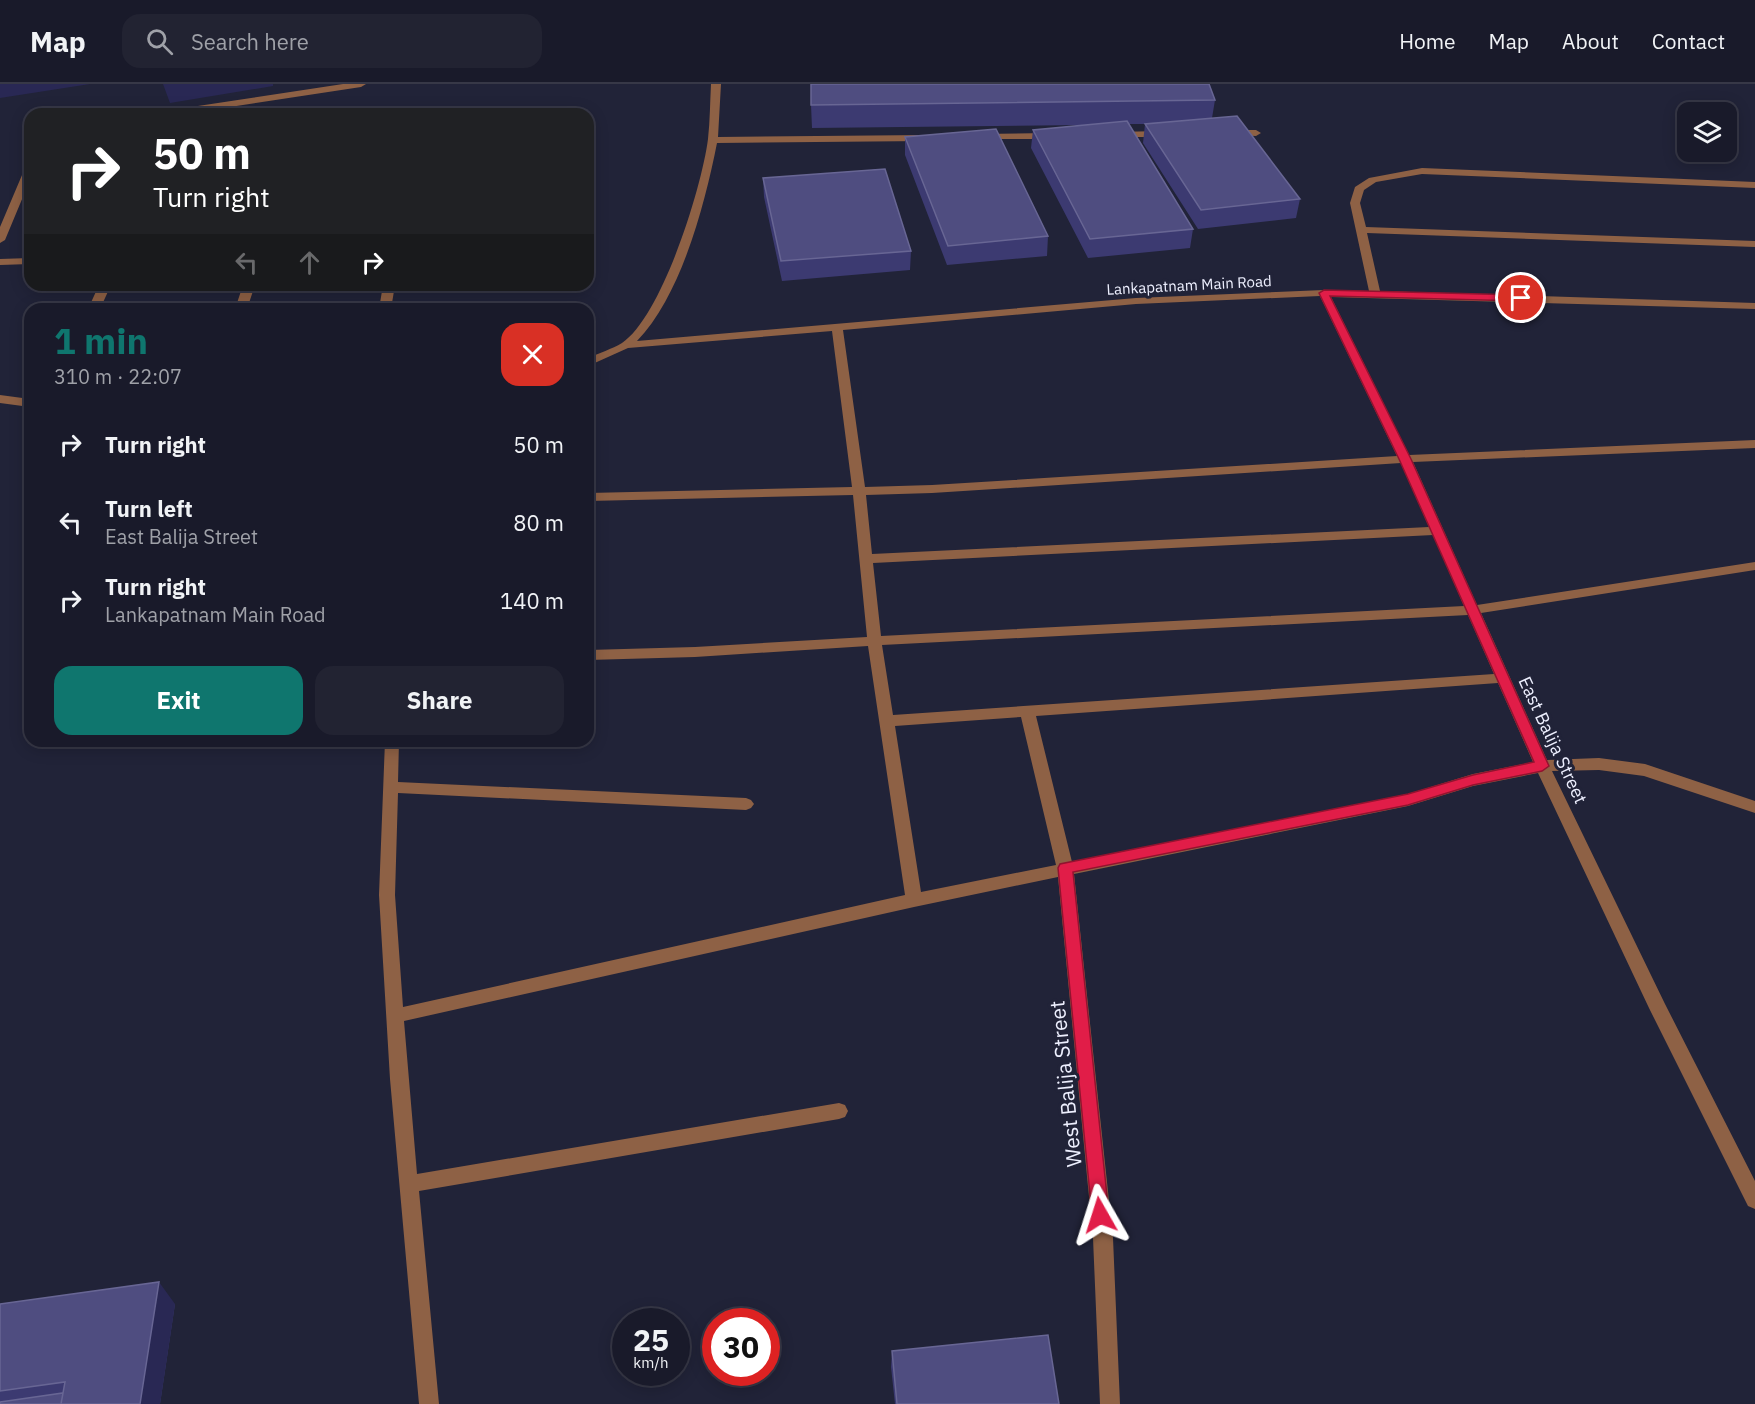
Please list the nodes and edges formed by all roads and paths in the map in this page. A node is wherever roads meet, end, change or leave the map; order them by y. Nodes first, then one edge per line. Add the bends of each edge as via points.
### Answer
1 (361, 84) edge
2 (716, 84) edge
3 (204, 108) edge
4 (1220, 133) edge
5 (1256, 133) dead end
6 (1172, 134) edge
7 (1100, 135) edge
8 (1064, 136) edge
9 (968, 137) edge
10 (932, 138) edge
11 (712, 140) junction
12 (1755, 185) edge
13 (24, 193) edge
14 (1361, 230) junction
15 (0, 240) edge
16 (1755, 244) edge
17 (24, 261) edge
18 (0, 262) edge
19 (1324, 293) junction
20 (1375, 294) junction
21 (1755, 306) edge
22 (837, 327) junction
23 (626, 345) junction
24 (594, 359) edge
25 (0, 399) edge
26 (24, 402) edge
27 (1755, 444) edge
28 (1405, 459) junction
29 (859, 491) junction
30 (594, 497) edge
31 (1437, 531) junction
32 (866, 559) junction
33 (1755, 566) edge
34 (1473, 610) junction
35 (874, 641) junction
36 (594, 655) edge
37 (1503, 678) junction
38 (1027, 711) junction
39 (886, 721) junction
40 (392, 747) edge
41 (1542, 766) junction
42 (391, 788) junction
43 (746, 804) dead end
44 (1755, 807) edge
45 (1065, 868) junction
46 (914, 900) junction
47 (395, 1016) junction
48 (839, 1112) dead end
49 (408, 1184) junction
50 (1755, 1200) edge
51 (429, 1404) edge
52 (1110, 1404) edge

1 - 3 street
2 - 11 street
4 - 5 street
6 - 7 street
8 - 9 street
10 - 11 street
11 - 23 street via 700,201 670,276 648,323
12 - 14 street via 1422,171 1373,180 1359,189 1355,203
13 - 15 street
14 - 16 street
14 - 20 street
17 - 18 street
19 - 20 street, Lankapatnam Main Road
19 - 22 street, Lankapatnam Main Road via 1136,301
19 - 28 street, East Balija Street
20 - 21 street, Lankapatnam Main Road
22 - 23 street, Lankapatnam Main Road
22 - 29 street
23 - 24 street
25 - 26 street
27 - 28 street
28 - 29 street
28 - 31 street, East Balija Street
29 - 30 street
29 - 32 street
31 - 32 street
31 - 34 street, East Balija Street
32 - 35 street
33 - 34 street
34 - 35 street
34 - 37 street, East Balija Street
35 - 36 street
35 - 39 street
37 - 38 street
37 - 41 street, East Balija Street
38 - 39 street
38 - 45 street, West Balija Street
39 - 46 street
40 - 42 street
41 - 44 street via 1599,764 1645,770
41 - 45 street via 1473,780 1408,800
41 - 50 street, East Balija Street
42 - 43 street
42 - 47 street via 387,895
45 - 46 street
45 - 52 street, West Balija Street via 1103,1238
46 - 47 street
47 - 49 street
48 - 49 street
49 - 51 street

